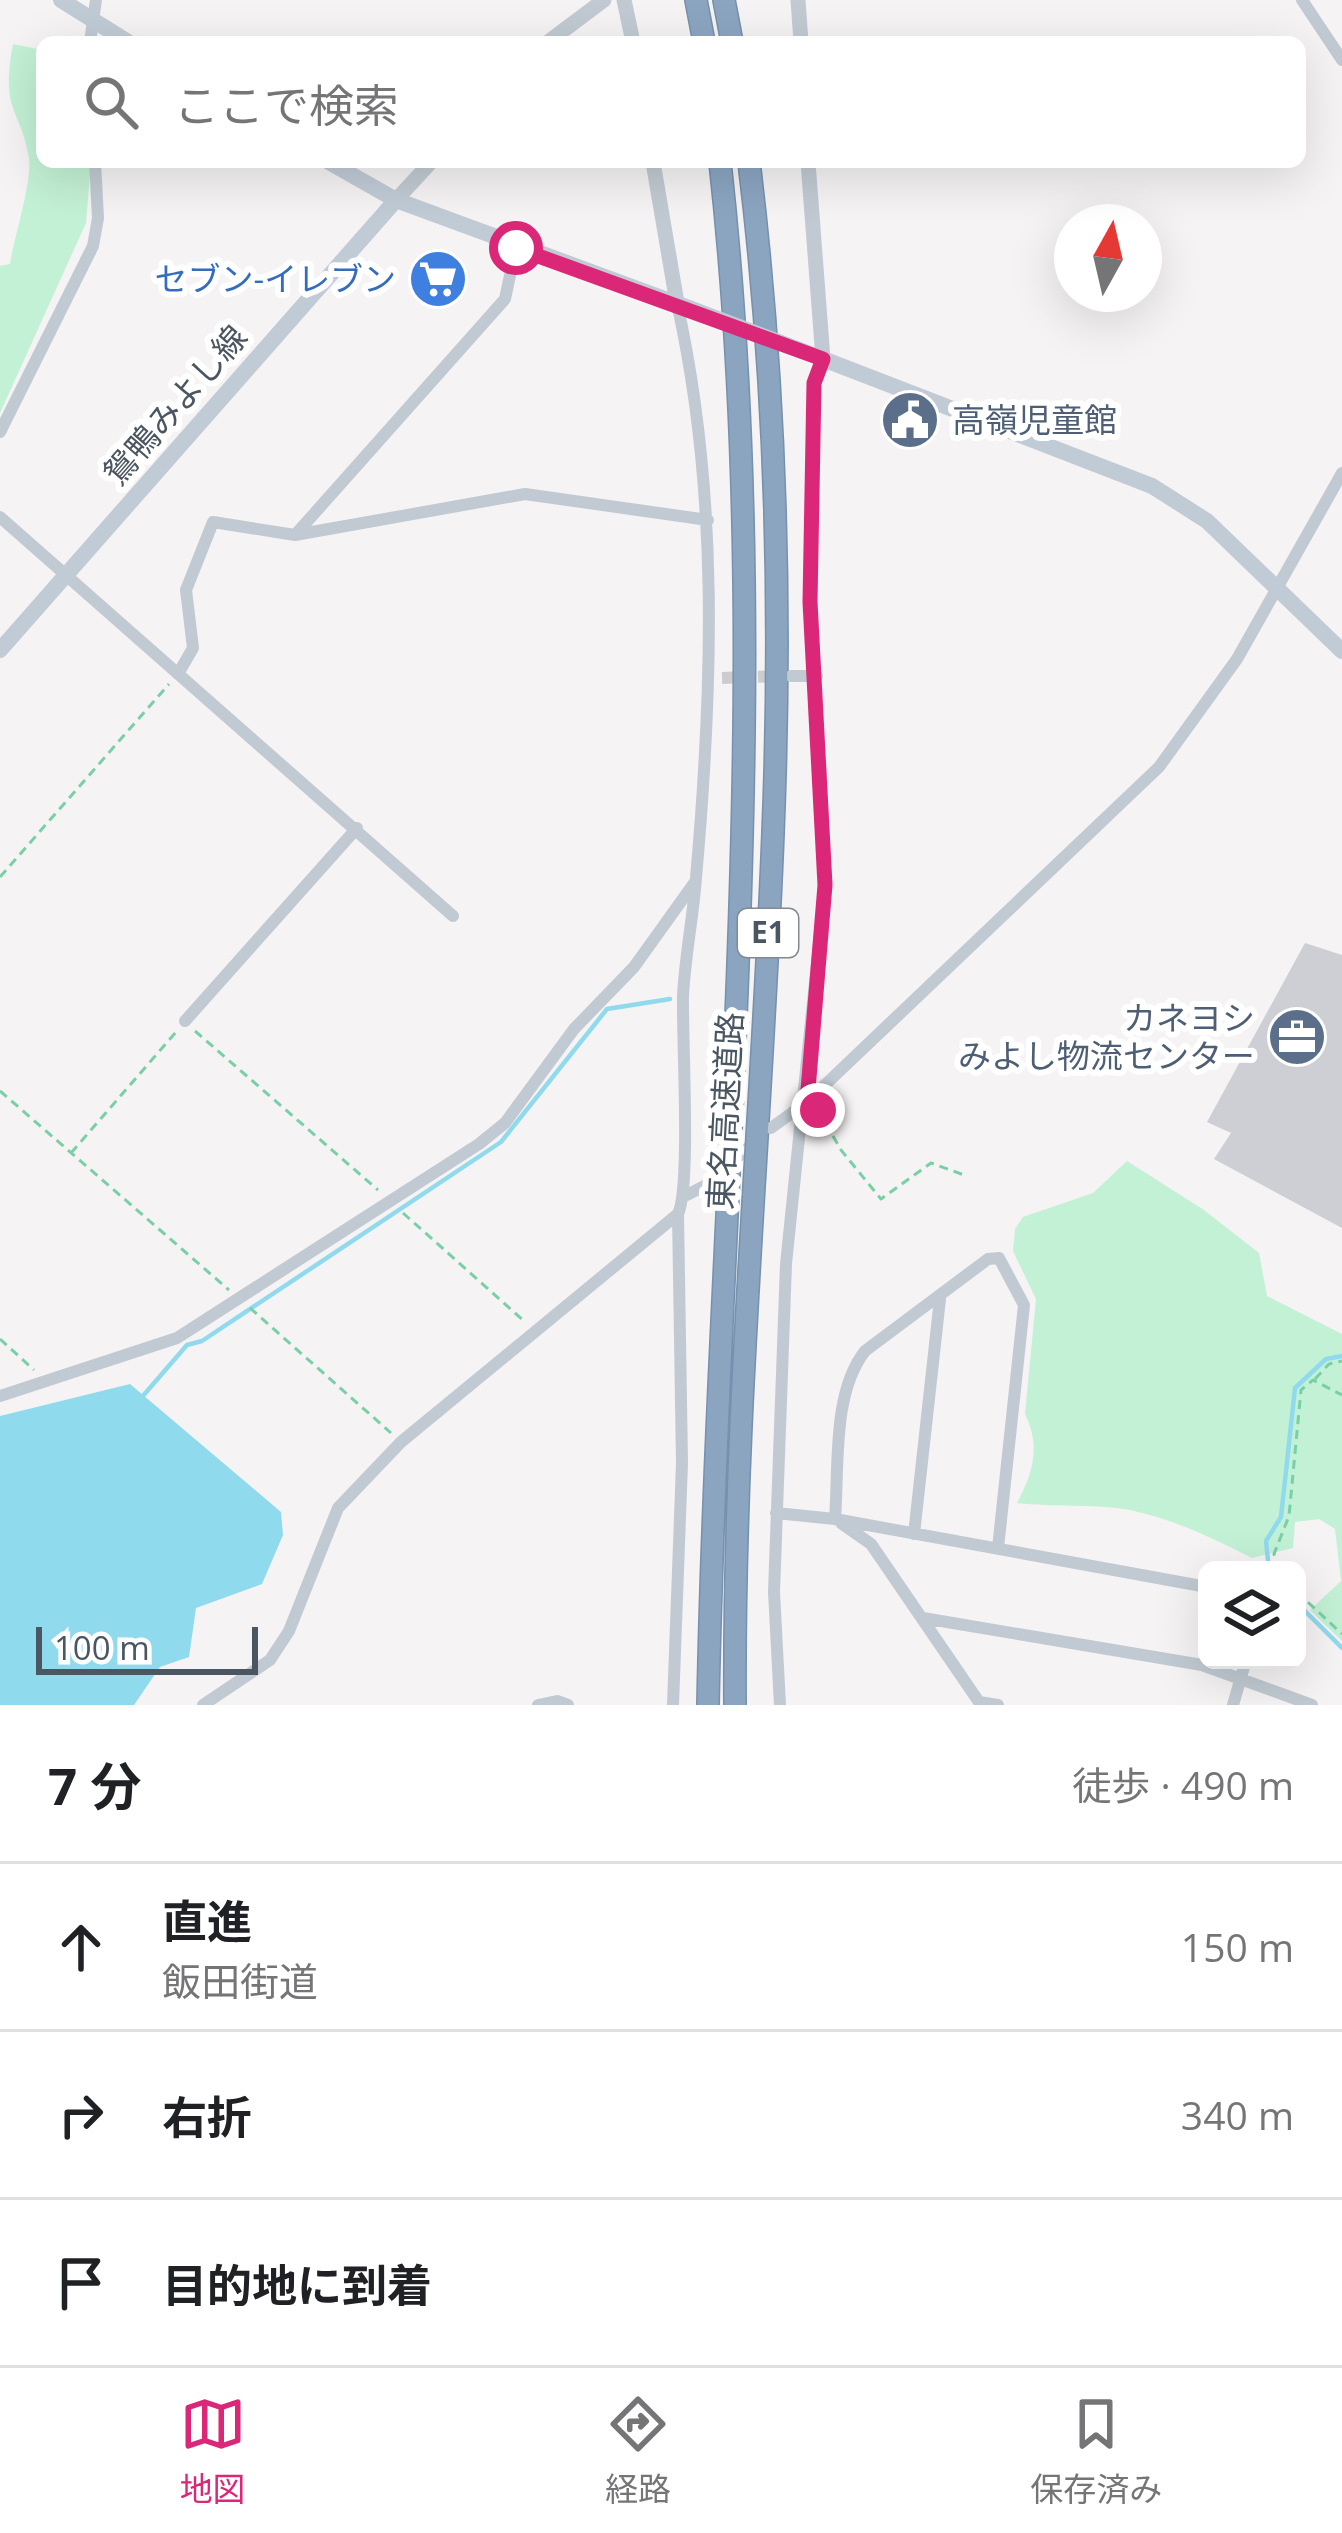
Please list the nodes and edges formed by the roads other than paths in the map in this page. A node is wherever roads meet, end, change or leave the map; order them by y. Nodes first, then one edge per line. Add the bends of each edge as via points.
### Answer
1 (61, 0) edge
2 (96, 0) edge
3 (604, 0) edge
4 (624, 0) edge
5 (696, 0) edge
6 (724, 0) edge
7 (798, 0) edge
8 (1302, 0) edge
9 (90, 19) junction
10 (90, 36) edge
11 (118, 36) edge
12 (556, 36) edge
13 (632, 36) edge
14 (703, 36) edge
15 (731, 36) edge
16 (801, 36) edge
17 (1342, 60) edge
18 (95, 168) edge
19 (340, 168) edge
20 (425, 168) edge
21 (654, 168) edge
22 (721, 168) edge
23 (750, 168) edge
24 (808, 168) edge
25 (396, 200) junction
26 (516, 248) junction
27 (683, 305) junction
28 (823, 359) junction
29 (0, 432) edge
30 (1342, 473) edge
31 (0, 518) edge
32 (708, 520) junction
33 (295, 535) junction
34 (65, 576) junction
35 (1278, 587) junction
36 (0, 650) edge
37 (1342, 652) edge
38 (178, 674) junction
39 (791, 676) tunnel mouth
40 (817, 676) junction
41 (357, 828) junction
42 (696, 880) junction
43 (453, 916) dead end
44 (185, 1022) road end
45 (807, 1102) junction
46 (772, 1128) dead end
47 (706, 1185) tunnel mouth
48 (687, 1195) junction
49 (678, 1214) junction
50 (940, 1299) junction
51 (0, 1396) edge
52 (776, 1513) junction
53 (835, 1519) junction
54 (914, 1534) junction
55 (998, 1548) junction
56 (1198, 1585) edge
57 (923, 1618) junction
58 (1245, 1669) edge
59 (1244, 1676) junction
60 (980, 1703) edge
61 (202, 1705) edge
62 (538, 1705) edge
63 (568, 1705) edge
64 (674, 1705) edge
65 (708, 1705) edge
66 (735, 1705) edge
67 (780, 1705) edge
68 (998, 1705) edge
69 (1234, 1705) edge
70 (1312, 1705) edge

1 - 9 main road
2 - 9 street
3 - 12 street
4 - 13 street
5 - 14 highway
6 - 15 highway
7 - 16 street
8 - 17 street
9 - 10 street
9 - 11 main road
18 - 29 street via 93,246
19 - 25 main road
20 - 25 street
21 - 27 street
22 - 65 highway, 東名高速道路 / E1 via 740,379 747,694
23 - 66 highway, 東名高速道路 / E1 via 769,402 775,694
24 - 28 street
25 - 26 main road
25 - 34 main road, 鴛鴨みよし線
26 - 27 main road
26 - 33 street via 505,299
27 - 28 main road, bridge
27 - 32 street
28 - 35 main road via 1152,486 1207,520
28 - 40 street via 814,383 810,602
30 - 35 street
31 - 34 street
32 - 33 street via 524,494
32 - 42 street via 715,677
33 - 38 street via 213,522 186,590 193,648
34 - 36 main road, 鴛鴨みよし線
34 - 38 street
35 - 37 main road
35 - 45 street via 1159,767
38 - 41 street
39 - 40 street
40 - 45 street via 825,885
41 - 43 street
41 - 44 street
42 - 48 street via 683,995
42 - 51 street via 505,1123 176,1338
45 - 46 street
45 - 52 street via 786,1264
47 - 48 street
48 - 49 street
49 - 61 street via 401,1442 338,1508 270,1660
49 - 64 street via 682,1463
50 - 53 street via 853,1366
50 - 54 street
50 - 55 street via 999,1258 1024,1305
52 - 53 street
52 - 67 street
53 - 54 street
53 - 57 street via 871,1544
54 - 55 street
55 - 56 street
57 - 59 street
57 - 60 street
58 - 59 street
59 - 69 street
59 - 70 street
60 - 68 street
62 - 63 street

